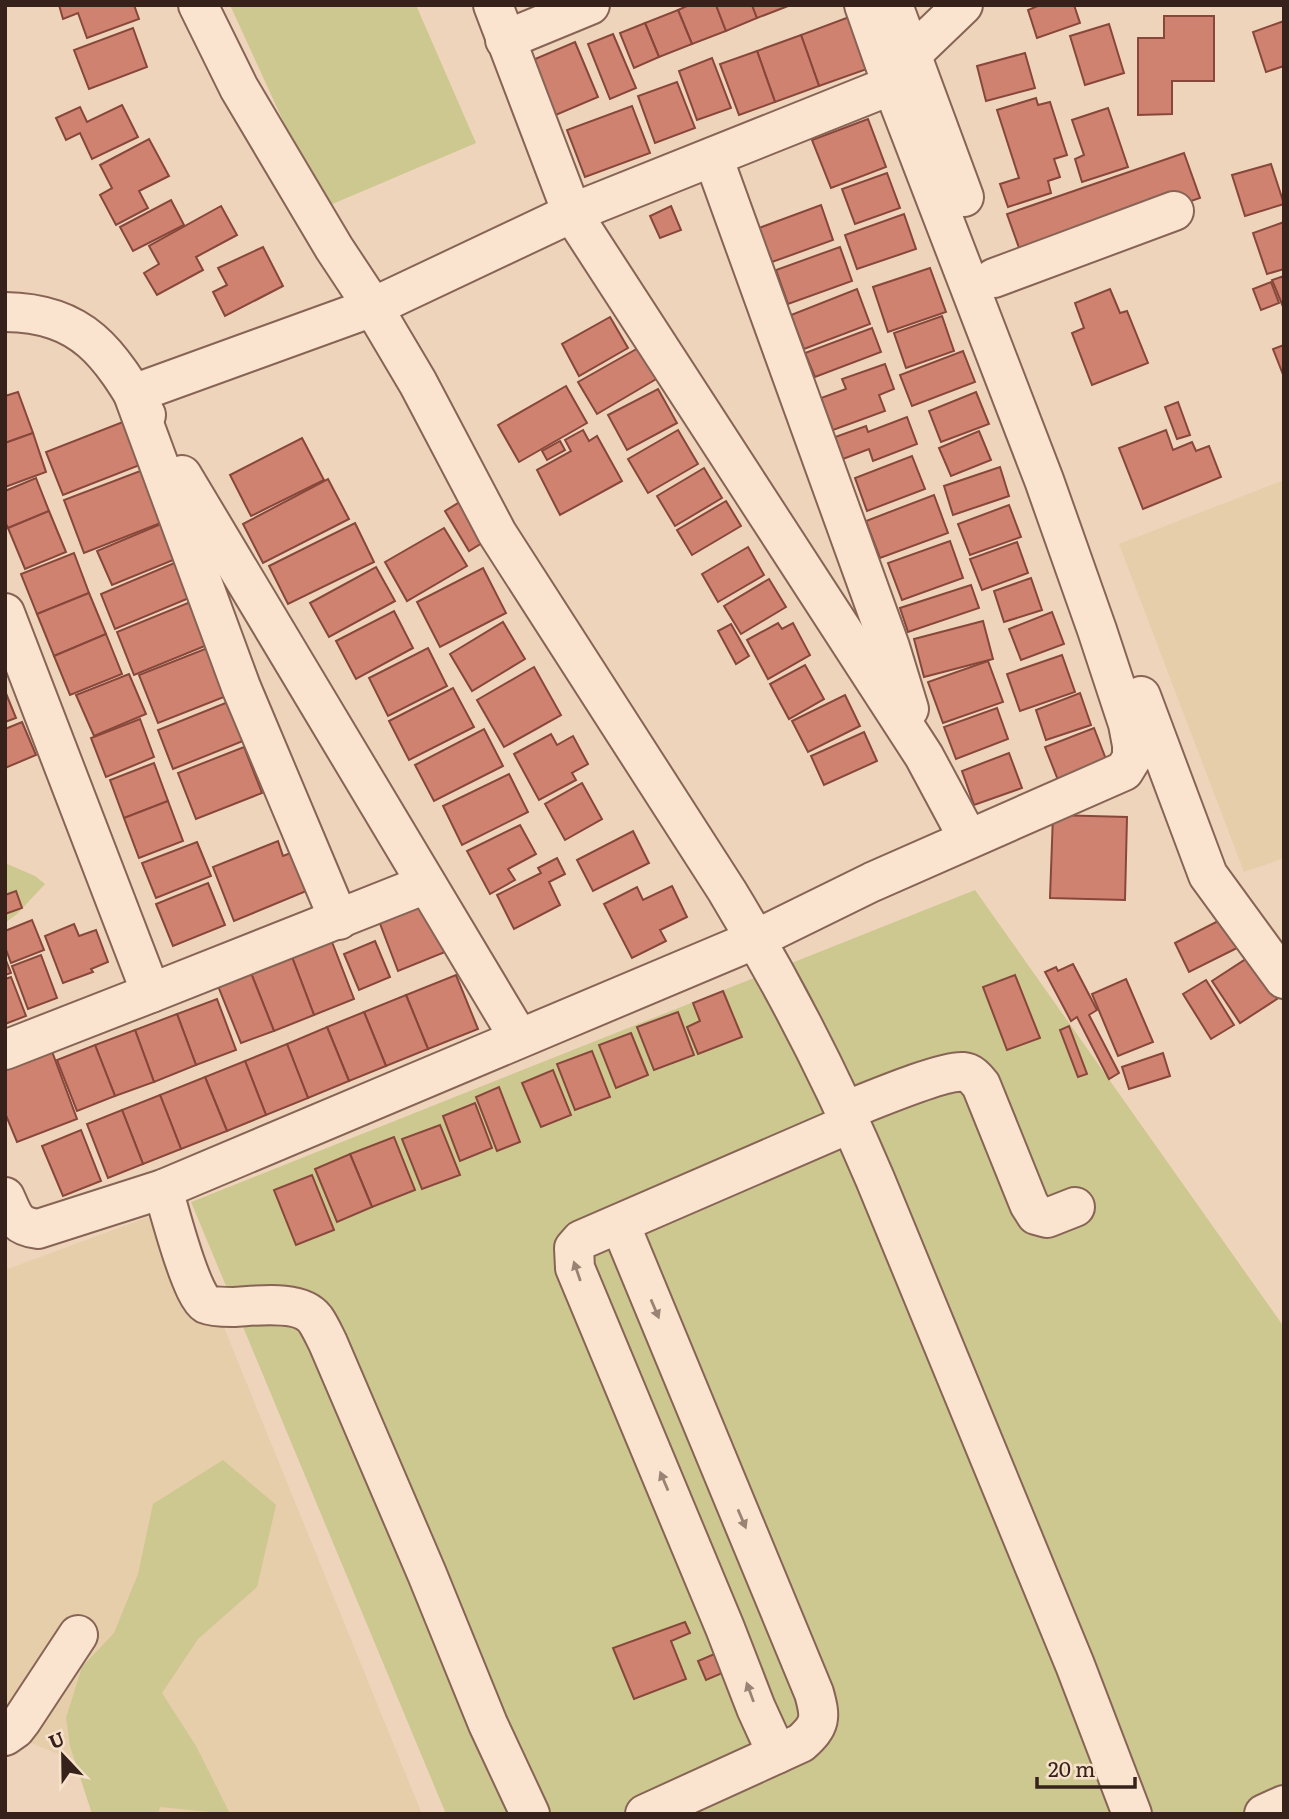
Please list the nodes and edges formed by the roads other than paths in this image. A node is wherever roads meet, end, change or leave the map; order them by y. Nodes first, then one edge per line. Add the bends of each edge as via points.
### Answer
1 (198, 5) edge
2 (590, 5) edge
3 (864, 5) edge
4 (893, 5) edge
5 (963, 5) edge
6 (499, 22) edge
7 (912, 54) junction
8 (892, 85) junction
9 (713, 156) junction
10 (1174, 211) dead end
11 (572, 214) junction
12 (994, 278) junction
13 (373, 307) junction
14 (5, 313) edge
15 (133, 394) junction
16 (5, 613) edge
17 (924, 756) junction
18 (968, 838) junction
19 (426, 884) junction
20 (339, 920) junction
21 (756, 939) junction
22 (1284, 979) edge
23 (151, 993) junction
24 (519, 1038) junction
25 (5, 1050) edge
26 (848, 1117) junction
27 (163, 1189) junction
28 (5, 1197) edge
29 (1075, 1207) dead end
30 (620, 1224) junction
31 (79, 1635) dead end
32 (5, 1736) edge
33 (777, 1754) junction
34 (1284, 1805) edge
35 (530, 1814) edge
36 (645, 1814) edge
37 (1132, 1814) edge
38 (1264, 1814) edge

1 - 13 street via 258,122
2 - 6 street
3 - 8 street
4 - 7 street
5 - 7 street
6 - 11 street
7 - 12 street
8 - 9 street
8 - 18 street via 1044,480 1132,745 1132,758 1124,771
9 - 11 street
9 - 17 street via 890,647
10 - 12 street
11 - 13 street
11 - 17 street
12 - 22 street via 1200,858 1234,914
13 - 15 street
13 - 21 street via 504,544
14 - 15 street via 40,315 79,331 97,344
15 - 19 street
15 - 20 street via 241,687
16 - 23 street
17 - 18 street
18 - 21 street
19 - 20 street
19 - 24 street
20 - 23 street
21 - 24 street
21 - 26 street
23 - 25 street
24 - 27 street
26 - 29 street via 938,1077 964,1072 981,1085 1036,1215 1047,1218
26 - 30 street
26 - 37 street
27 - 28 street via 38,1229 16,1221
27 - 35 street via 191,1278 207,1304 304,1309 315,1319
30 -> 33 street via 814,1693 817,1726 801,1742
33 -> 30 street via 575,1268 574,1248 581,1240
31 - 32 street via 22,1720
33 - 36 street
34 - 38 street

